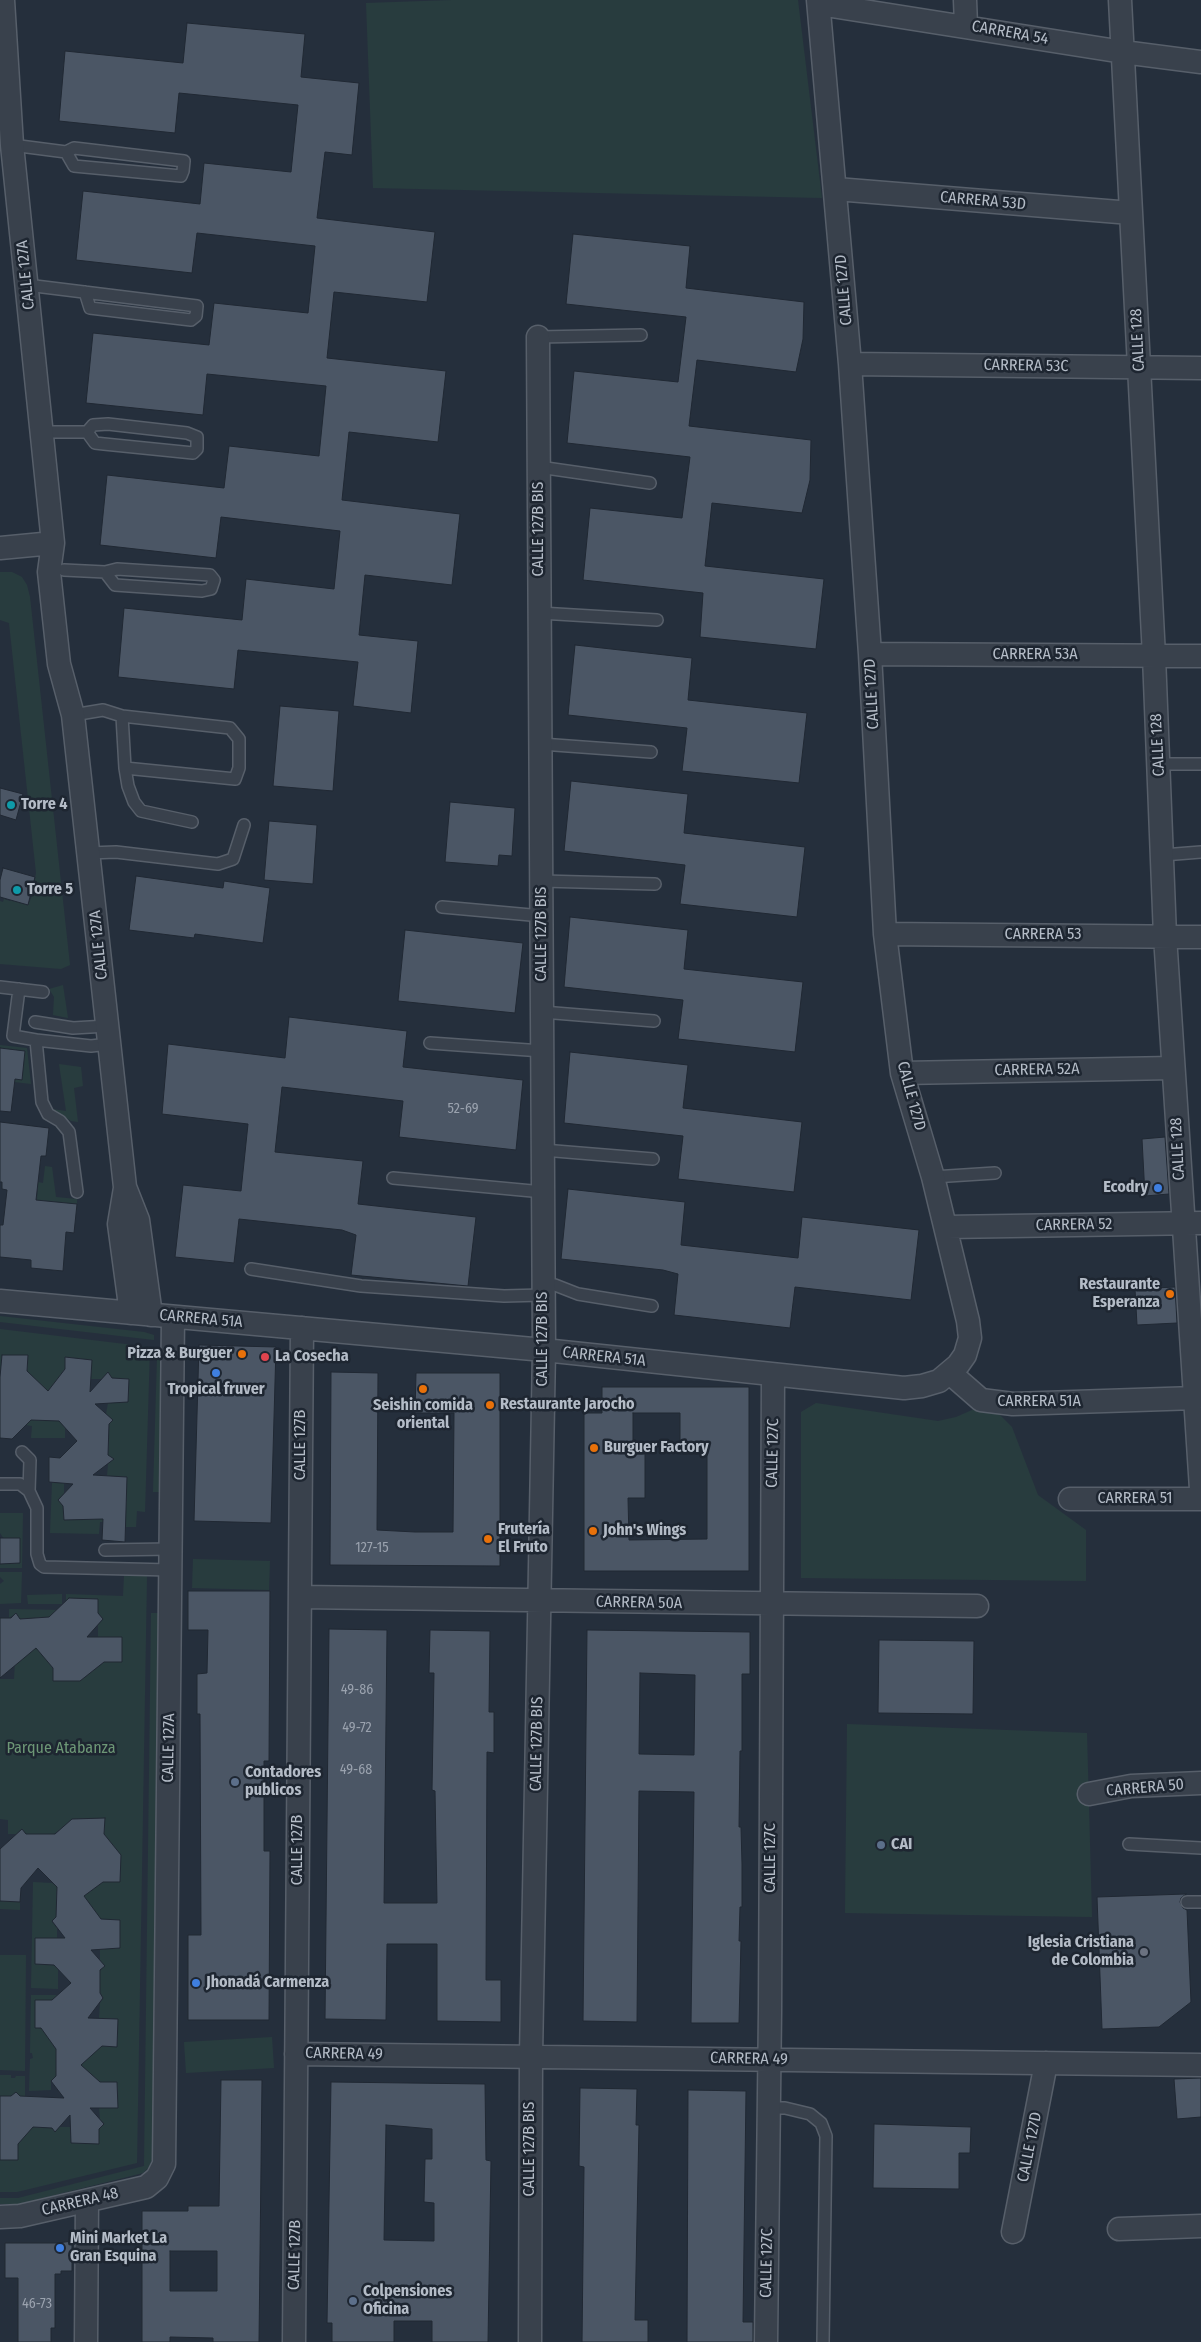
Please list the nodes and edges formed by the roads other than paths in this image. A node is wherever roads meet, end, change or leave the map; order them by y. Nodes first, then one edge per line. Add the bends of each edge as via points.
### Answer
1 (964, 0) edge
2 (1120, 0) edge
3 (818, 2) edge
4 (2, 4) edge
5 (966, 25) junction
6 (1123, 52) junction
7 (1201, 62) edge
8 (12, 144) junction
9 (66, 152) junction
10 (836, 189) junction
11 (1131, 213) junction
12 (27, 285) junction
13 (85, 292) junction
14 (641, 335) dead end
15 (538, 337) joint
16 (850, 364) junction
17 (1139, 367) junction
18 (1201, 368) edge
19 (40, 432) junction
20 (87, 432) junction
21 (539, 466) junction
22 (650, 483) dead end
23 (53, 543) junction
24 (0, 548) edge
25 (64, 570) junction
26 (105, 572) junction
27 (540, 613) junction
28 (657, 620) dead end
29 (870, 654) junction
30 (1154, 656) junction
31 (1201, 656) edge
32 (72, 709) junction
33 (122, 716) junction
34 (541, 744) junction
35 (651, 752) dead end
36 (1159, 764) junction
37 (1201, 764) edge
38 (125, 768) junction
39 (192, 822) dead end
40 (244, 825) dead end
41 (1201, 852) edge
42 (89, 853) junction
43 (1163, 855) junction
44 (542, 881) junction
45 (655, 884) dead end
46 (442, 907) dead end
47 (542, 916) junction
48 (885, 934) junction
49 (1165, 936) junction
50 (1201, 937) edge
51 (0, 987) edge
52 (19, 989) junction
53 (43, 992) dead end
54 (542, 1012) junction
55 (654, 1021) dead end
56 (35, 1022) dead end
57 (108, 1035) junction
58 (36, 1040) junction
59 (430, 1042) dead end
60 (542, 1051) junction
61 (1173, 1068) junction
62 (902, 1073) junction
63 (543, 1150) junction
64 (653, 1159) dead end
65 (995, 1173) dead end
66 (933, 1176) junction
67 (392, 1178) dead end
68 (77, 1192) dead end
69 (543, 1192) junction
70 (1192, 1223) edge
71 (946, 1227) junction
72 (251, 1269) dead end
73 (543, 1290) junction
74 (0, 1301) edge
75 (652, 1306) dead end
76 (141, 1314) junction
77 (174, 1317) junction
78 (302, 1328) junction
79 (544, 1350) junction
80 (950, 1373) junction
81 (773, 1375) junction
82 (1196, 1398) junction
83 (1199, 1420) edge
84 (22, 1452) dead end
85 (0, 1484) edge
86 (1201, 1489) edge
87 (29, 1491) junction
88 (1070, 1499) dead end
89 (1201, 1499) edge
90 (105, 1550) dead end
91 (171, 1560) junction
92 (300, 1597) junction
93 (540, 1602) junction
94 (771, 1604) junction
95 (978, 1606) dead end
96 (1201, 1783) edge
97 (1089, 1794) dead end
98 (1128, 1844) dead end
99 (1201, 1848) edge
100 (1187, 1902) dead end
101 (1201, 1902) edge
102 (296, 2054) junction
103 (531, 2056) junction
104 (769, 2060) junction
105 (1046, 2062) junction
106 (1201, 2065) edge
107 (768, 2108) junction
108 (158, 2178) joint
109 (87, 2200) junction
110 (0, 2217) edge
111 (1201, 2226) edge
112 (1120, 2229) dead end
113 (1013, 2232) dead end
114 (86, 2342) edge
115 (294, 2342) edge
116 (530, 2342) edge
117 (766, 2342) edge
118 (822, 2342) edge

1 - 5 street
2 - 6 street, CALLE 128
3 - 5 street, CARRERA 54
3 - 10 street, CALLE 127D
4 - 8 street, CALLE 127A
5 - 6 street, CARRERA 54
6 - 7 street, CARRERA 54
6 - 11 street, CALLE 128
8 - 9 lane
8 - 12 street, CALLE 127A
9 - 9 lane via 74,148 184,161 181,176 74,166
10 - 11 street, CARRERA 53D
10 - 16 street, CALLE 127D
11 - 17 street, CALLE 128
12 - 13 lane
12 - 19 street, CALLE 127A
13 - 13 lane via 197,306 196,316 191,320 90,308
14 - 15 lane
15 - 21 street, CALLE 127B BIS
16 - 17 street, CARRERA 53C
16 - 29 street, CALLE 127D
17 - 18 street, CARRERA 53C
17 - 30 street, CALLE 128
19 - 20 lane
19 - 23 street, CALLE 127A
20 - 20 lane via 93,425 108,424 187,433 197,437 197,449 193,452 95,443
21 - 22 lane
21 - 27 street, CALLE 127B BIS
23 - 24 street
23 - 25 street, CALLE 127A
23 - 32 street, CALLE 127A via 49,572 59,664
25 - 26 lane
25 - 32 street, CALLE 127A via 74,661
26 - 26 lane via 117,569 210,575 214,580 211,589 202,591 115,585
27 - 28 lane
27 - 34 street, CALLE 127B BIS
29 - 30 street, CARRERA 53A
29 - 48 street, CALLE 127D
30 - 31 street, CARRERA 53A
30 - 36 street, CALLE 128
32 - 33 lane via 103,710
32 - 42 street, CALLE 127A
33 - 38 lane
33 - 38 lane via 230,728 239,738 239,768 234,779
34 - 35 lane
34 - 44 street, CALLE 127B BIS
36 - 37 lane
36 - 43 street, CALLE 128
38 - 39 lane via 128,786 141,811
40 - 42 lane via 233,859 218,864 116,852
41 - 43 lane
42 - 57 street, CALLE 127A
43 - 49 street, CALLE 128
44 - 45 lane
44 - 47 street, CALLE 127B BIS
46 - 47 lane
47 - 54 street, CALLE 127B BIS
48 - 49 street, CARRERA 53
48 - 62 street, CALLE 127D
49 - 50 street, CARRERA 53
49 - 61 street, CALLE 128
51 - 52 lane
52 - 53 lane
52 - 58 lane via 13,1036
54 - 55 lane
54 - 60 street, CALLE 127B BIS
56 - 57 lane
57 - 58 lane via 91,1046
57 - 76 street, CALLE 127A via 125,1187 119,1224
58 - 68 lane via 44,1084 38,1102 69,1132 71,1168
59 - 60 lane
60 - 63 street, CALLE 127B BIS
61 - 62 street, CARRERA 52A
61 - 70 street, CALLE 128
62 - 66 street, CALLE 127D
63 - 64 lane
63 - 69 street, CALLE 127B BIS
65 - 66 lane
66 - 71 street, CALLE 127D
67 - 69 lane
69 - 73 street, CALLE 127B BIS
70 - 71 street, CARRERA 52
70 - 82 street, CALLE 128
71 - 80 street, CALLE 127D via 970,1338 965,1355
72 - 73 lane via 361,1286 504,1296
73 - 75 lane via 555,1285 578,1294
73 - 79 street, CALLE 127B BIS
74 - 76 street, CARRERA 51A
76 - 77 street, CARRERA 51A
77 - 78 street, CARRERA 51A
77 - 91 street, CALLE 127A
78 - 79 street, CARRERA 51A
78 - 92 street, CALLE 127B
79 - 81 street, CARRERA 51A
79 - 93 street, CALLE 127B BIS
80 - 81 street, CARRERA 51A via 939,1381 904,1388
80 - 82 street, CARRERA 51A via 981,1400 1014,1404
81 - 94 street, CALLE 127C
82 - 83 street, CALLE 128
83 - 86 street, CALLE 128
84 - 87 lane via 30,1460
85 - 87 lane via 20,1484
87 - 91 lane via 37,1508 37,1554 44,1567
88 - 89 street, CARRERA 51
90 - 91 lane
91 - 108 street, CALLE 127A via 165,2148 164,2164
92 - 93 street, CARRERA 50A
92 - 102 street, CALLE 127B
93 - 94 street, CARRERA 50A
93 - 103 street, CALLE 127B BIS
94 - 95 street, CARRERA 50A
94 - 104 street, CALLE 127C
96 - 97 street, CARRERA 50 via 1131,1786
98 - 99 lane
100 - 101 lane
102 - 103 street, CARRERA 49
102 - 115 street, CALLE 127B
103 - 104 street, CARRERA 49
103 - 116 street, CALLE 127B BIS
104 - 105 street, CARRERA 49
104 - 107 street, CALLE 127C
105 - 106 street, CARRERA 49
105 - 113 street, CALLE 127D
107 - 117 street, CALLE 127C
107 - 118 lane via 810,2114 821,2123 826,2136
108 - 109 street, CARRERA 48 via 146,2187
109 - 110 street, CARRERA 48 via 20,2216
109 - 114 street
111 - 112 street

